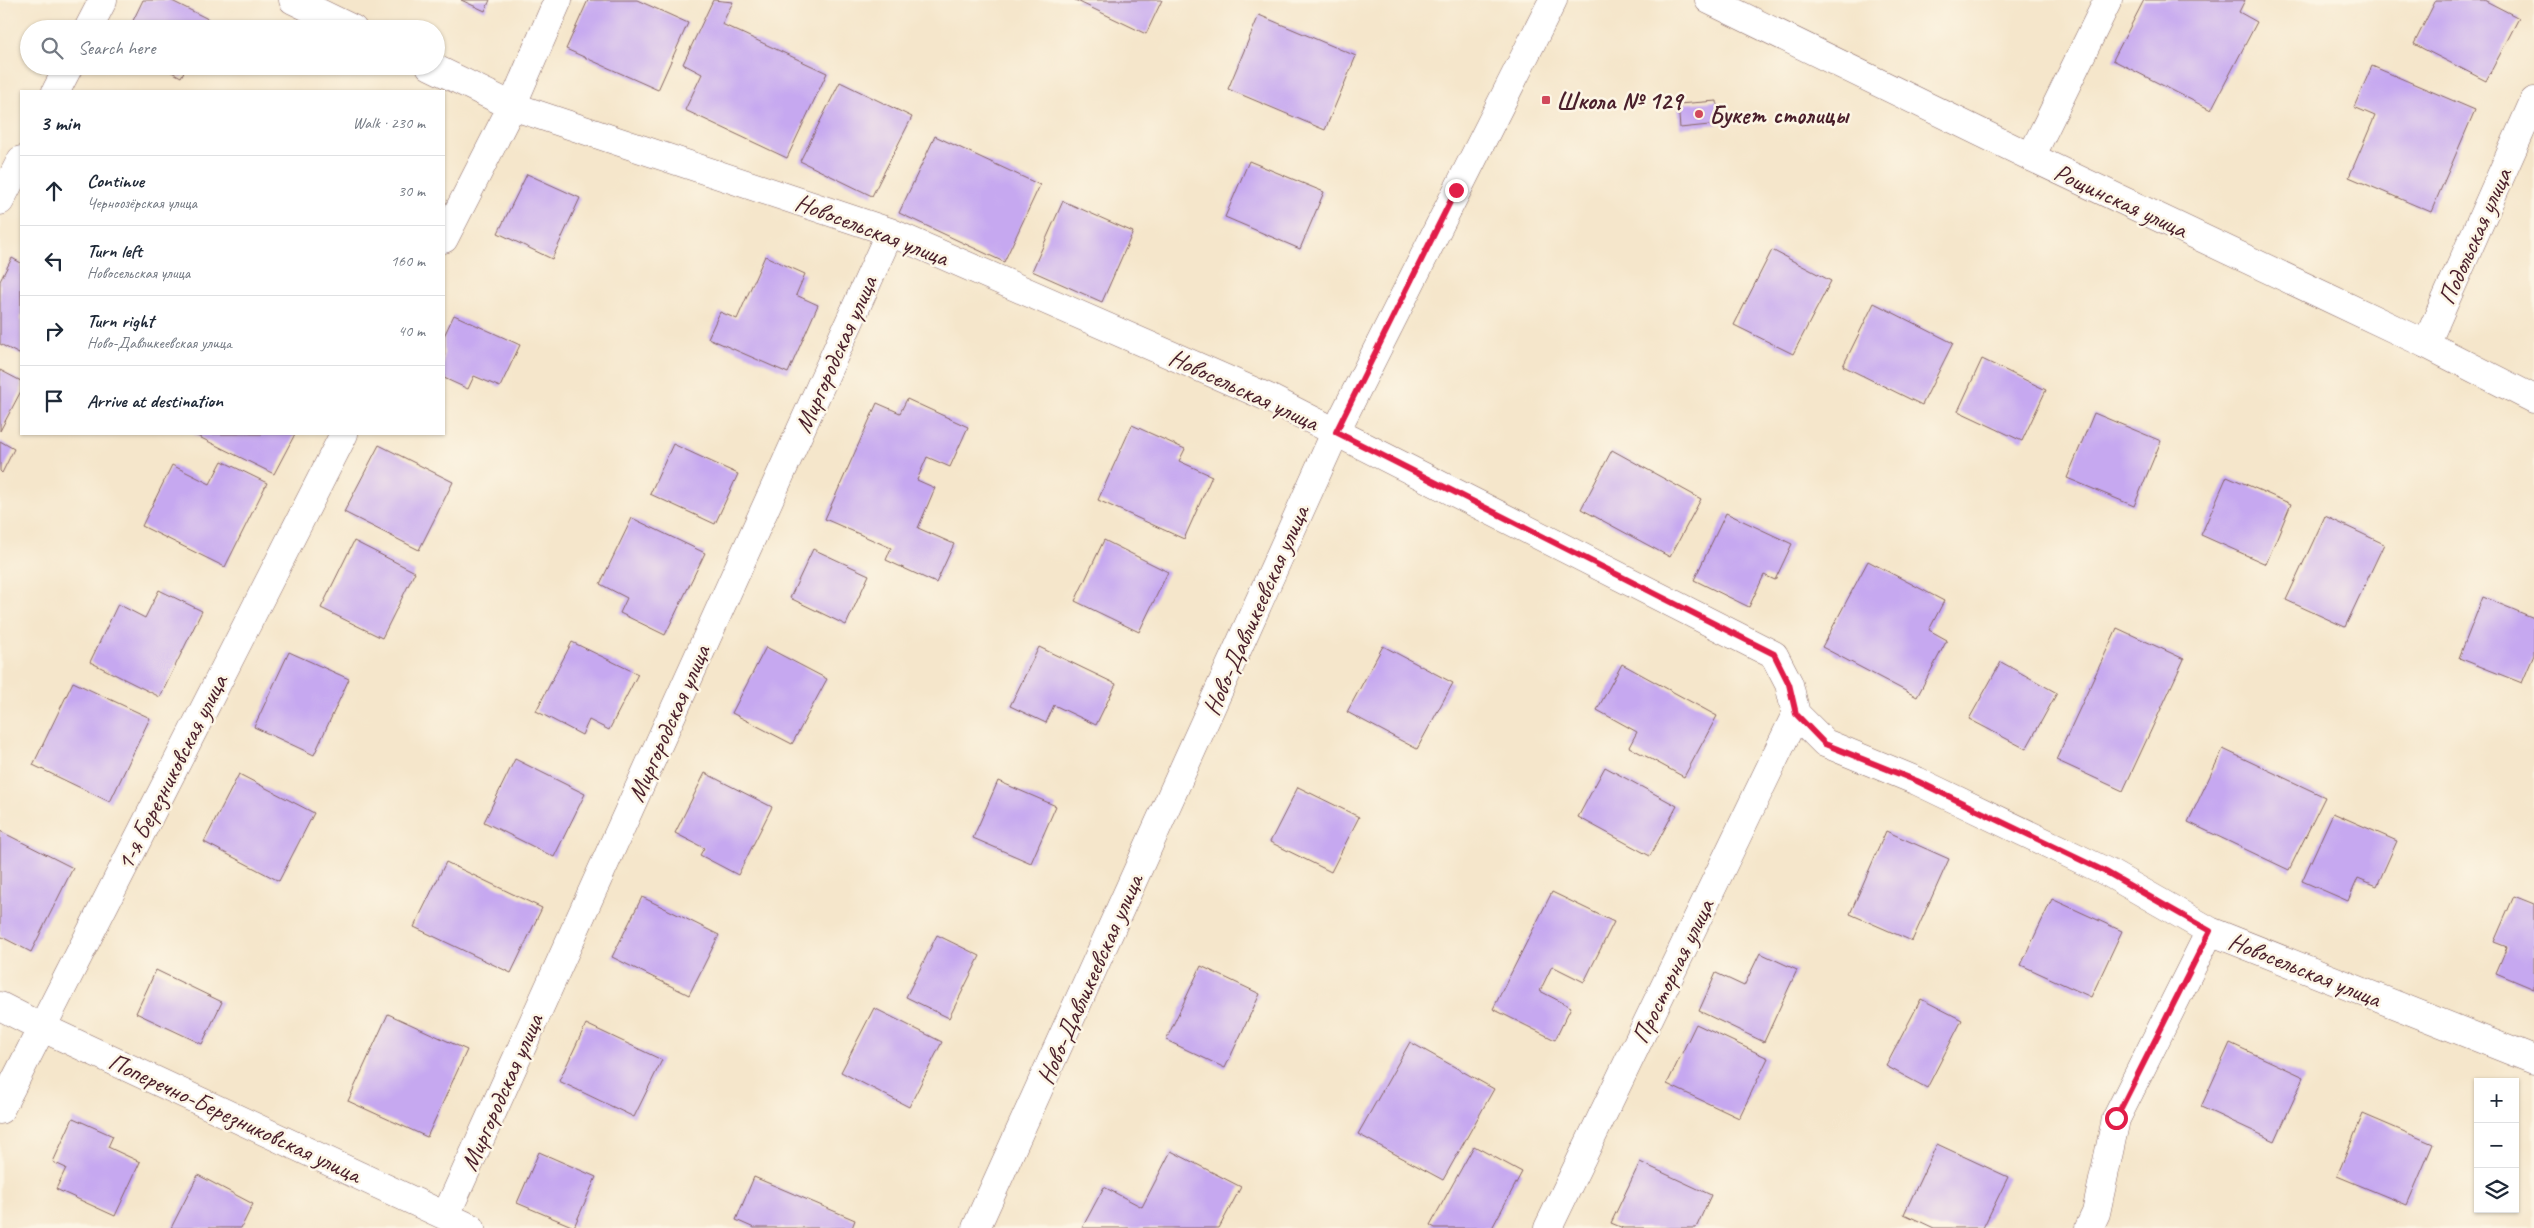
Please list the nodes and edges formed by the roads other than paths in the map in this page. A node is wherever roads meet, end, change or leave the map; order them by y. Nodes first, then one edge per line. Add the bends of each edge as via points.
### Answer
1 (103, 0) edge
2 (293, 0) edge
3 (558, 0) edge
4 (1553, 0) edge
5 (1709, 0) edge
6 (2108, 0) edge
7 (93, 20) edge
8 (334, 20) edge
9 (445, 73) edge
10 (64, 75) edge
11 (57, 90) edge
12 (2534, 101) edge
13 (512, 106) junction
14 (2031, 157) junction
15 (20, 162) edge
16 (0, 201) edge
17 (890, 232) junction
18 (445, 237) edge
19 (2426, 344) junction
20 (2534, 399) edge
21 (1336, 432) junction
22 (343, 435) edge
23 (1796, 714) junction
24 (2210, 931) junction
25 (0, 1006) edge
26 (41, 1027) junction
27 (2534, 1060) edge
28 (0, 1110) edge
29 (446, 1215) junction
30 (470, 1228) edge
31 (976, 1228) edge
32 (1548, 1228) edge
33 (2089, 1228) edge

1 - 7 street
2 - 8 street
3 - 13 street
4 - 21 street, Ново-Давликеевская улица
5 - 14 street, Рощинская улица
6 - 14 street
9 - 13 street, Новосельская улица
10 - 11 street
12 - 19 street, Подольская улица
13 - 17 street, Новосельская улица
13 - 18 street
14 - 19 street, Рощинская улица
15 - 16 street
17 - 21 street, Новосельская улица via 1267,397
17 - 29 street, Миргородская улица
19 - 20 street, Рощинская улица
21 - 23 street, Новосельская улица via 1774,654 1789,684
21 - 31 street, Ново-Давликеевская улица
22 - 26 street, 1-я Березниковская улица
23 - 24 street, Новосельская улица via 1825,744 1917,781 2108,873
23 - 32 street, Просторная улица
24 - 27 street, Новосельская улица
24 - 33 street via 2116,1118 2096,1213
25 - 26 street, Поперечно-Березниковская улица
26 - 28 street, 1-я Березниковская улица
26 - 29 street, Поперечно-Березниковская улица
29 - 30 street, Поперечно-Березниковская улица

